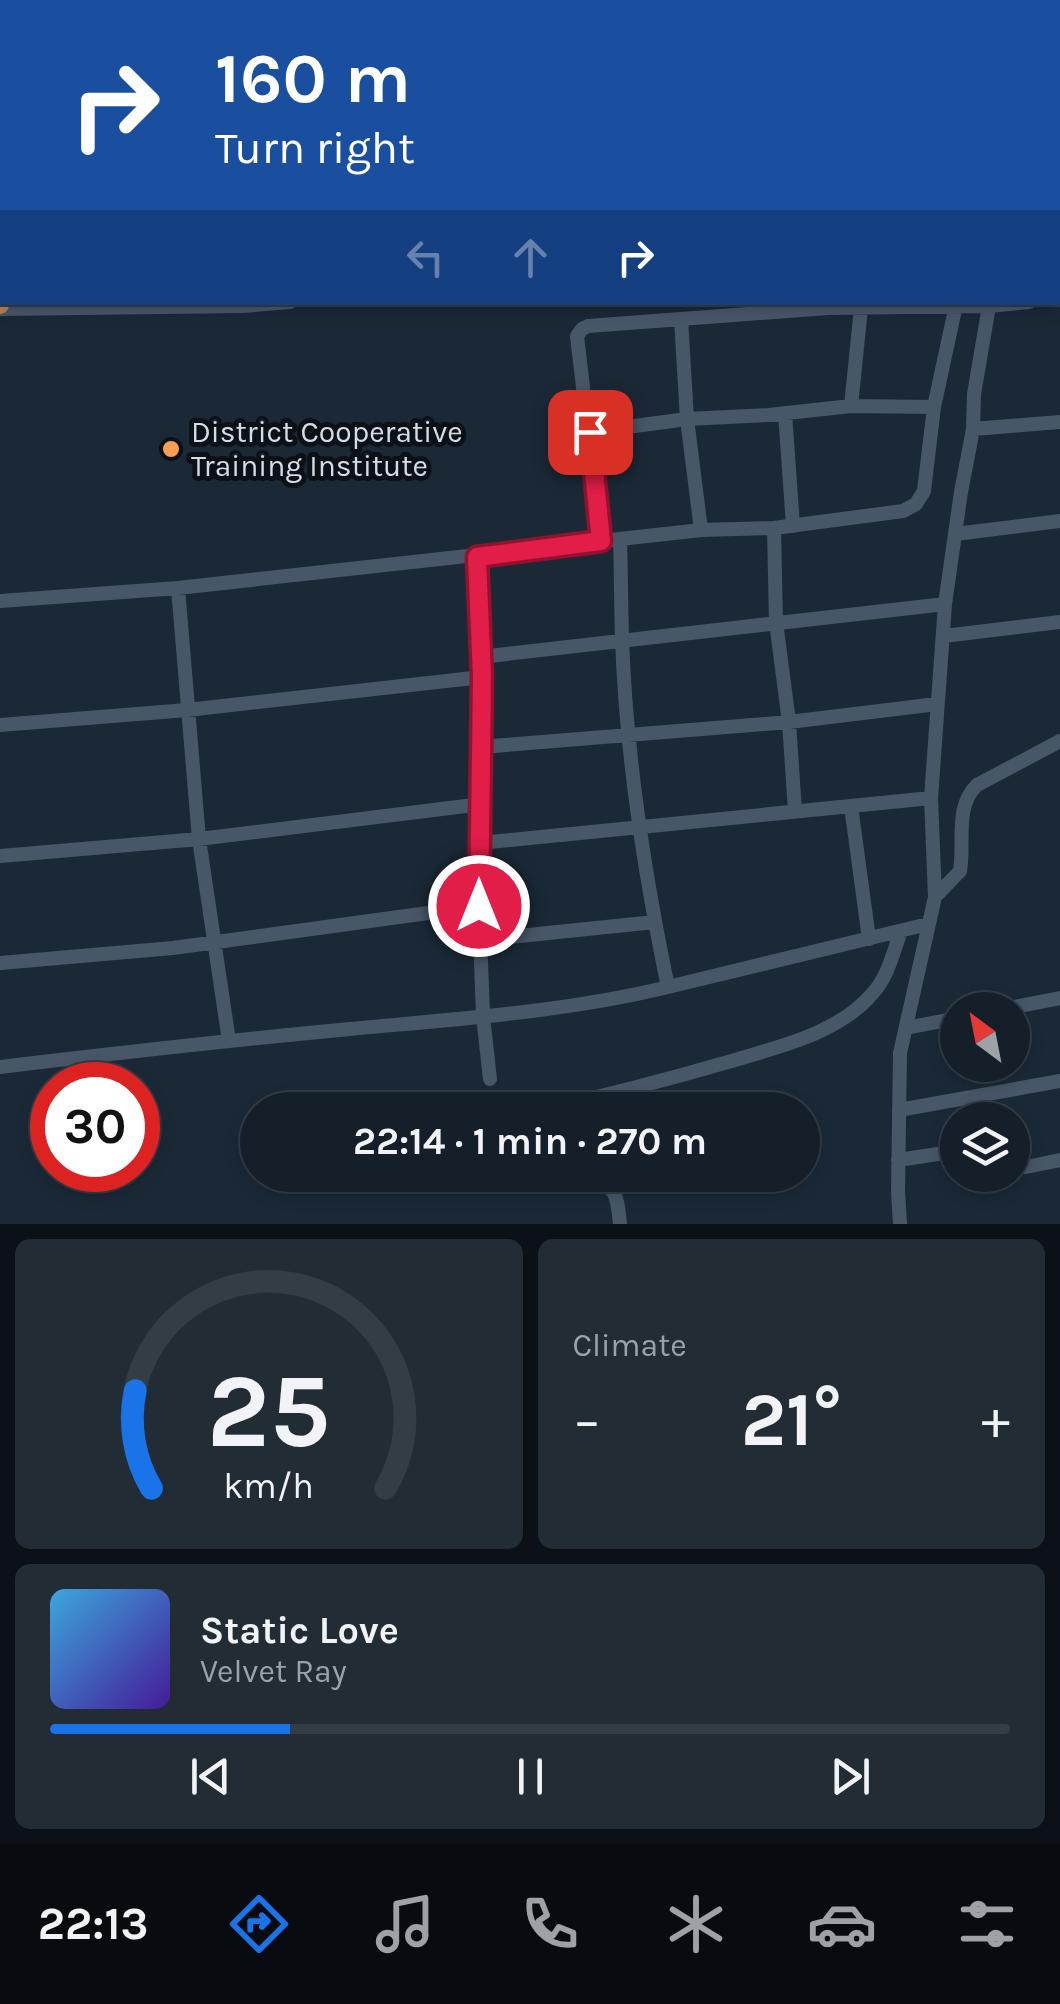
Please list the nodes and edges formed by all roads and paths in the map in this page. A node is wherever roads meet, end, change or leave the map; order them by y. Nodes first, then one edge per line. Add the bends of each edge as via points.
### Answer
1 (255, 305) edge
2 (999, 305) edge
3 (956, 306) junction
4 (989, 306) junction
5 (0, 307) edge
6 (861, 308) junction
7 (681, 319) junction
8 (851, 406) junction
9 (934, 407) junction
10 (785, 413) junction
11 (687, 419) junction
12 (1060, 422) edge
13 (973, 430) junction
14 (590, 432) junction
15 (1060, 521) edge
16 (793, 526) junction
17 (774, 528) junction
18 (701, 530) junction
19 (955, 534) junction
20 (620, 539) junction
21 (601, 541) junction
22 (477, 557) junction
23 (178, 588) junction
24 (0, 601) edge
25 (945, 604) junction
26 (776, 622) junction
27 (1060, 622) edge
28 (944, 636) junction
29 (622, 641) junction
30 (480, 656) junction
31 (482, 677) junction
32 (937, 704) junction
33 (187, 710) junction
34 (789, 722) junction
35 (0, 725) edge
36 (629, 736) junction
37 (1060, 741) edge
38 (481, 747) junction
39 (931, 798) junction
40 (482, 804) junction
41 (852, 806) junction
42 (796, 811) junction
43 (640, 827) junction
44 (199, 838) junction
45 (480, 843) junction
46 (0, 856) edge
47 (935, 897) junction
48 (479, 906) junction
49 (655, 922) junction
50 (928, 924) junction
51 (900, 931) junction
52 (869, 939) junction
53 (480, 940) junction
54 (215, 943) junction
55 (0, 963) edge
56 (668, 986) junction
57 (1060, 998) edge
58 (1030, 1004) edge
59 (483, 1016) junction
60 (940, 1021) edge
61 (906, 1028) junction
62 (230, 1040) junction
63 (0, 1067) edge
64 (490, 1079) dead end
65 (1060, 1081) edge
66 (620, 1092) edge
67 (899, 1110) junction
68 (940, 1154) edge
69 (898, 1160) junction
70 (1060, 1160) edge
71 (1030, 1165) edge
72 (613, 1192) edge
73 (620, 1224) edge
74 (900, 1224) edge

1 - 5 street
2 - 4 street
3 - 4 street
3 - 6 street
3 - 9 street
4 - 13 street
6 - 7 street
6 - 8 street
7 - 11 street
7 - 14 street via 582,329 577,336
8 - 9 street
8 - 10 street
9 - 16 street via 924,492 916,504
10 - 11 street
10 - 16 street
11 - 14 street
11 - 18 street
12 - 13 street
13 - 19 street
14 - 21 street
15 - 19 street
16 - 17 street
17 - 18 street
17 - 26 street
18 - 20 street
19 - 25 street
20 - 21 street
20 - 29 street
21 - 22 street
22 - 23 street
22 - 30 street
23 - 24 street
23 - 33 street
25 - 26 street
25 - 28 street
26 - 29 street
26 - 34 street
27 - 28 street
28 - 32 street
29 - 30 street
29 - 36 street
30 - 31 street
31 - 33 street
31 - 38 street
32 - 34 street
32 - 39 street
33 - 35 street
33 - 44 street
34 - 36 street
34 - 42 street
36 - 38 street
36 - 43 street
37 - 47 street via 970,792 962,808 960,870
38 - 40 street
39 - 41 street
39 - 47 street
40 - 44 street
40 - 45 street
41 - 42 street
41 - 52 street
42 - 43 street
43 - 45 street
43 - 49 street
44 - 46 street
44 - 54 street
45 - 48 street
47 - 50 street
48 - 53 street
48 - 54 street
49 - 53 street
49 - 56 street
50 - 51 street
50 - 61 street
51 - 52 street
51 - 66 street via 882,982 843,1018 813,1034
52 - 56 street
53 - 59 street
54 - 55 street
54 - 62 street
56 - 59 street
57 - 58 street
59 - 62 street
59 - 64 street
60 - 61 street
61 - 67 street
62 - 63 street
65 - 67 street
67 - 69 street
68 - 69 street
69 - 74 street
70 - 71 street
72 - 73 street

